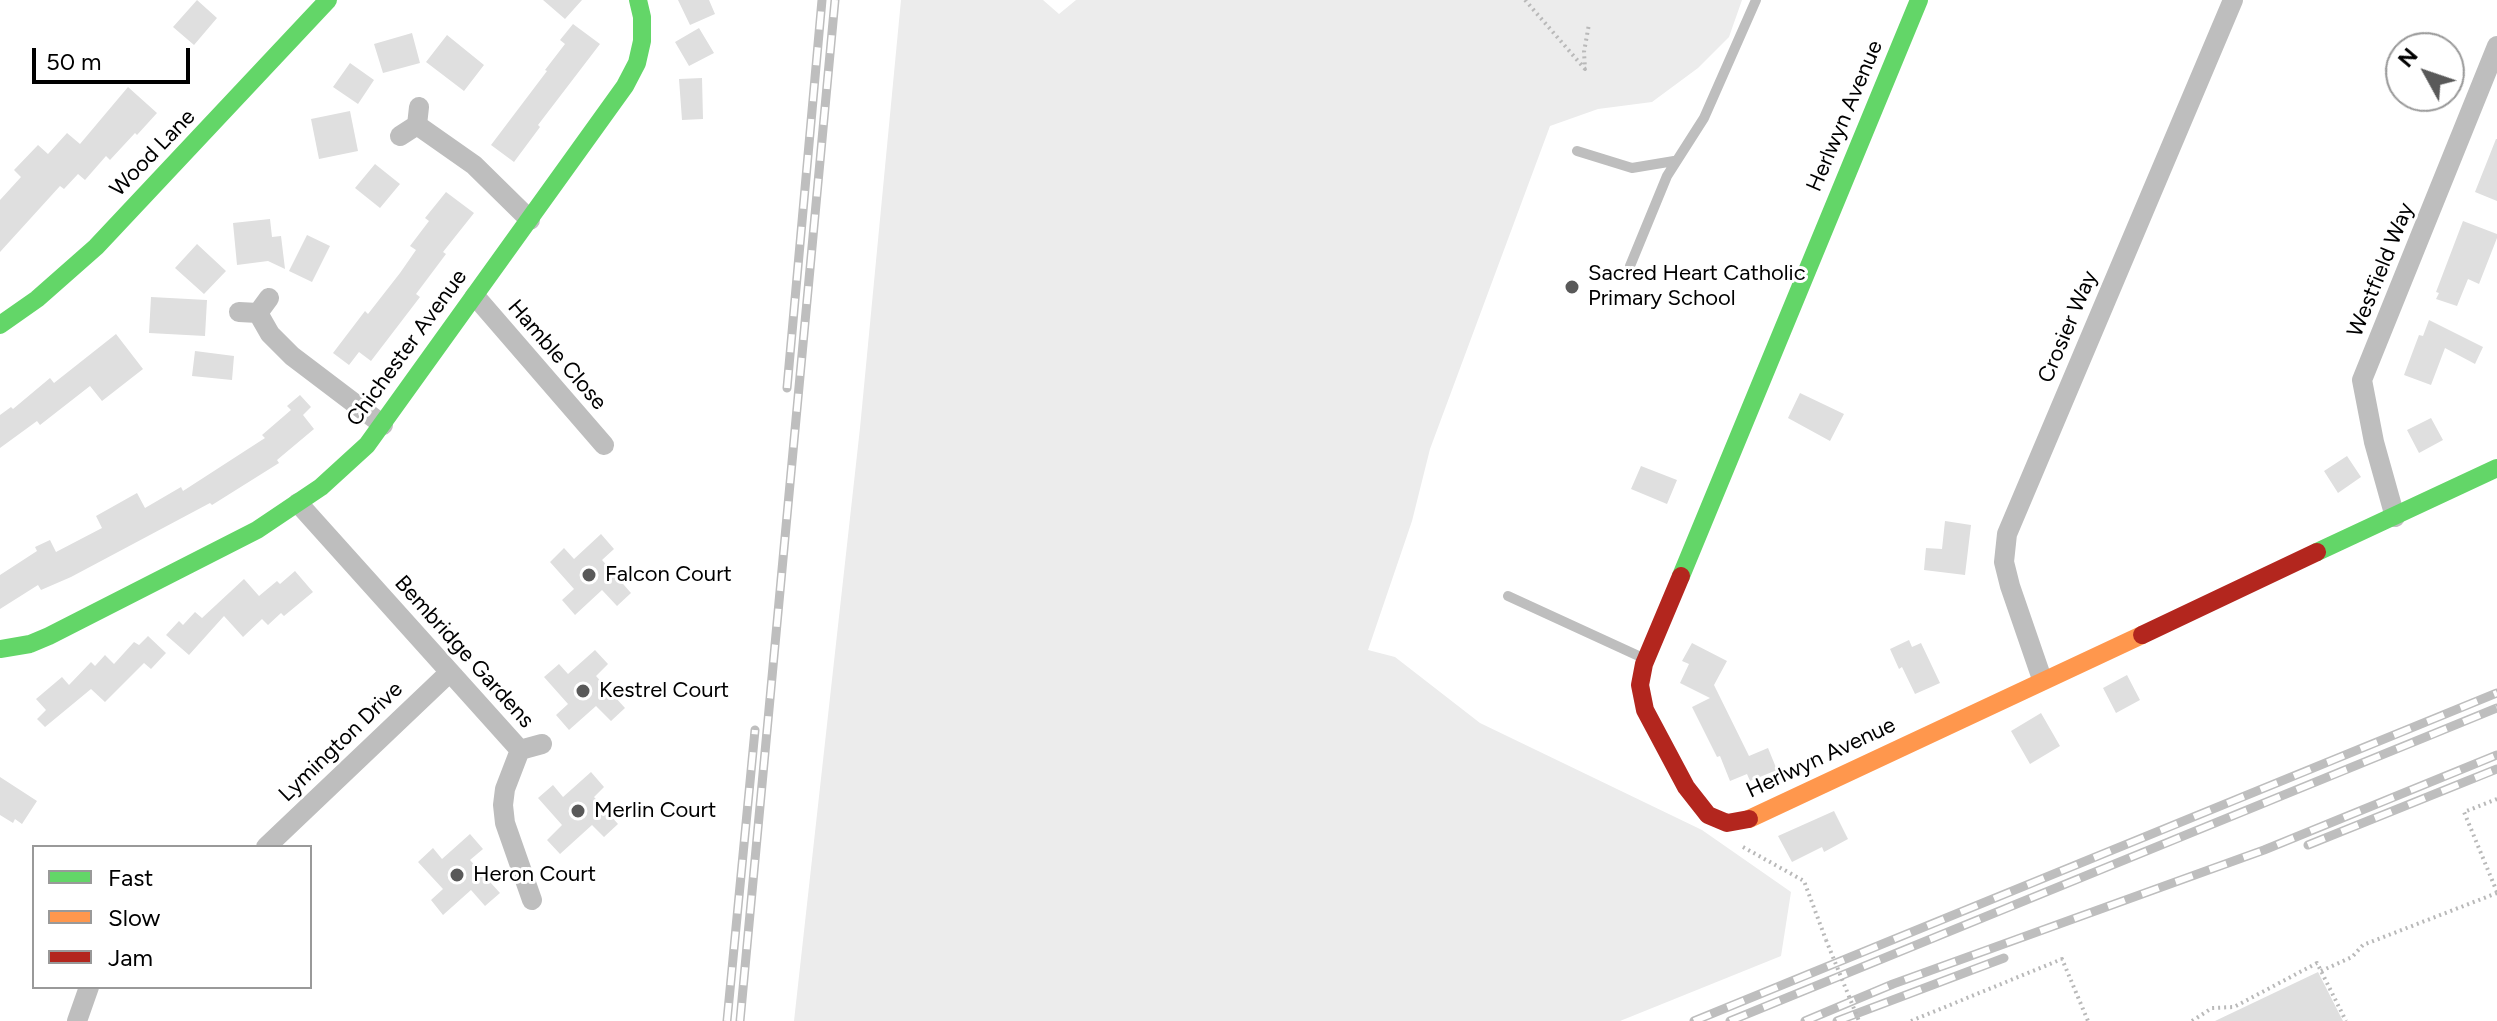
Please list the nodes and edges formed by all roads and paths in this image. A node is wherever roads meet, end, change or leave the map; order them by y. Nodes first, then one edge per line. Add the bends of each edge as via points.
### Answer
1 (328, 0) edge
2 (638, 0) edge
3 (1525, 0) edge
4 (1756, 0) edge
5 (1919, 0) edge
6 (2233, 0) edge
7 (1589, 24) dead end
8 (2497, 46) edge
9 (412, 123) dead end
10 (1577, 151) dead end
11 (1674, 161) junction
12 (530, 220) junction
13 (1630, 266) dead end
14 (475, 296) junction
15 (255, 307) dead end
16 (0, 325) edge
17 (383, 425) junction
18 (604, 445) dead end
19 (2497, 468) edge
20 (298, 503) junction
21 (2395, 517) junction
22 (1508, 596) dead end
23 (0, 649) edge
24 (1645, 659) junction
25 (450, 672) junction
26 (2042, 679) junction
27 (542, 744) dead end
28 (520, 750) junction
29 (2497, 799) edge
30 (1727, 823) junction
31 (268, 845) edge
32 (2497, 892) edge
33 (532, 900) dead end
34 (2321, 971) junction
35 (88, 989) edge
36 (77, 1021) edge
37 (1859, 1021) edge
38 (1911, 1021) edge
39 (2088, 1021) edge
40 (2192, 1021) edge
41 (2346, 1021) edge

1 - 16 street, Wood Lane via 96,247
2 - 12 street, Chichester Avenue via 642,41 637,63 612,107
3 - 7 path via 1585,69
4 - 11 lane via 1704,118
5 - 24 street, Herlwyn Avenue
6 - 26 street, Crosier Way via 2007,534 2004,562
8 - 21 street, Westfield Way via 2362,380
9 - 12 street via 474,165
10 - 11 lane via 1632,168
11 - 13 lane
12 - 14 street, Chichester Avenue
14 - 17 street, Chichester Avenue
14 - 18 street, Hamble Close
15 - 17 street via 270,334 292,356
17 - 20 street, Chichester Avenue via 344,468
19 - 21 street, Herlwyn Avenue
20 - 23 street, Chichester Avenue via 257,530 49,636
20 - 25 street, Bembridge Gardens
21 - 26 street, Herlwyn Avenue
22 - 24 lane
24 - 30 street, Herlwyn Avenue via 1640,685 1645,710 1686,787 1708,815
25 - 28 street, Bembridge Gardens
25 - 31 street, Lymington Drive
26 - 30 street, Herlwyn Avenue via 1742,822
27 - 28 street
28 - 33 street, Bembridge Gardens via 503,805
29 - 32 path via 2464,812
30 - 37 path, bridge via 1732,840 1804,881
32 - 34 path via 2363,945 2352,957
34 - 40 path via 2317,963 2234,1007 2212,1008
34 - 41 path
35 - 36 street
38 - 39 path via 2062,959

